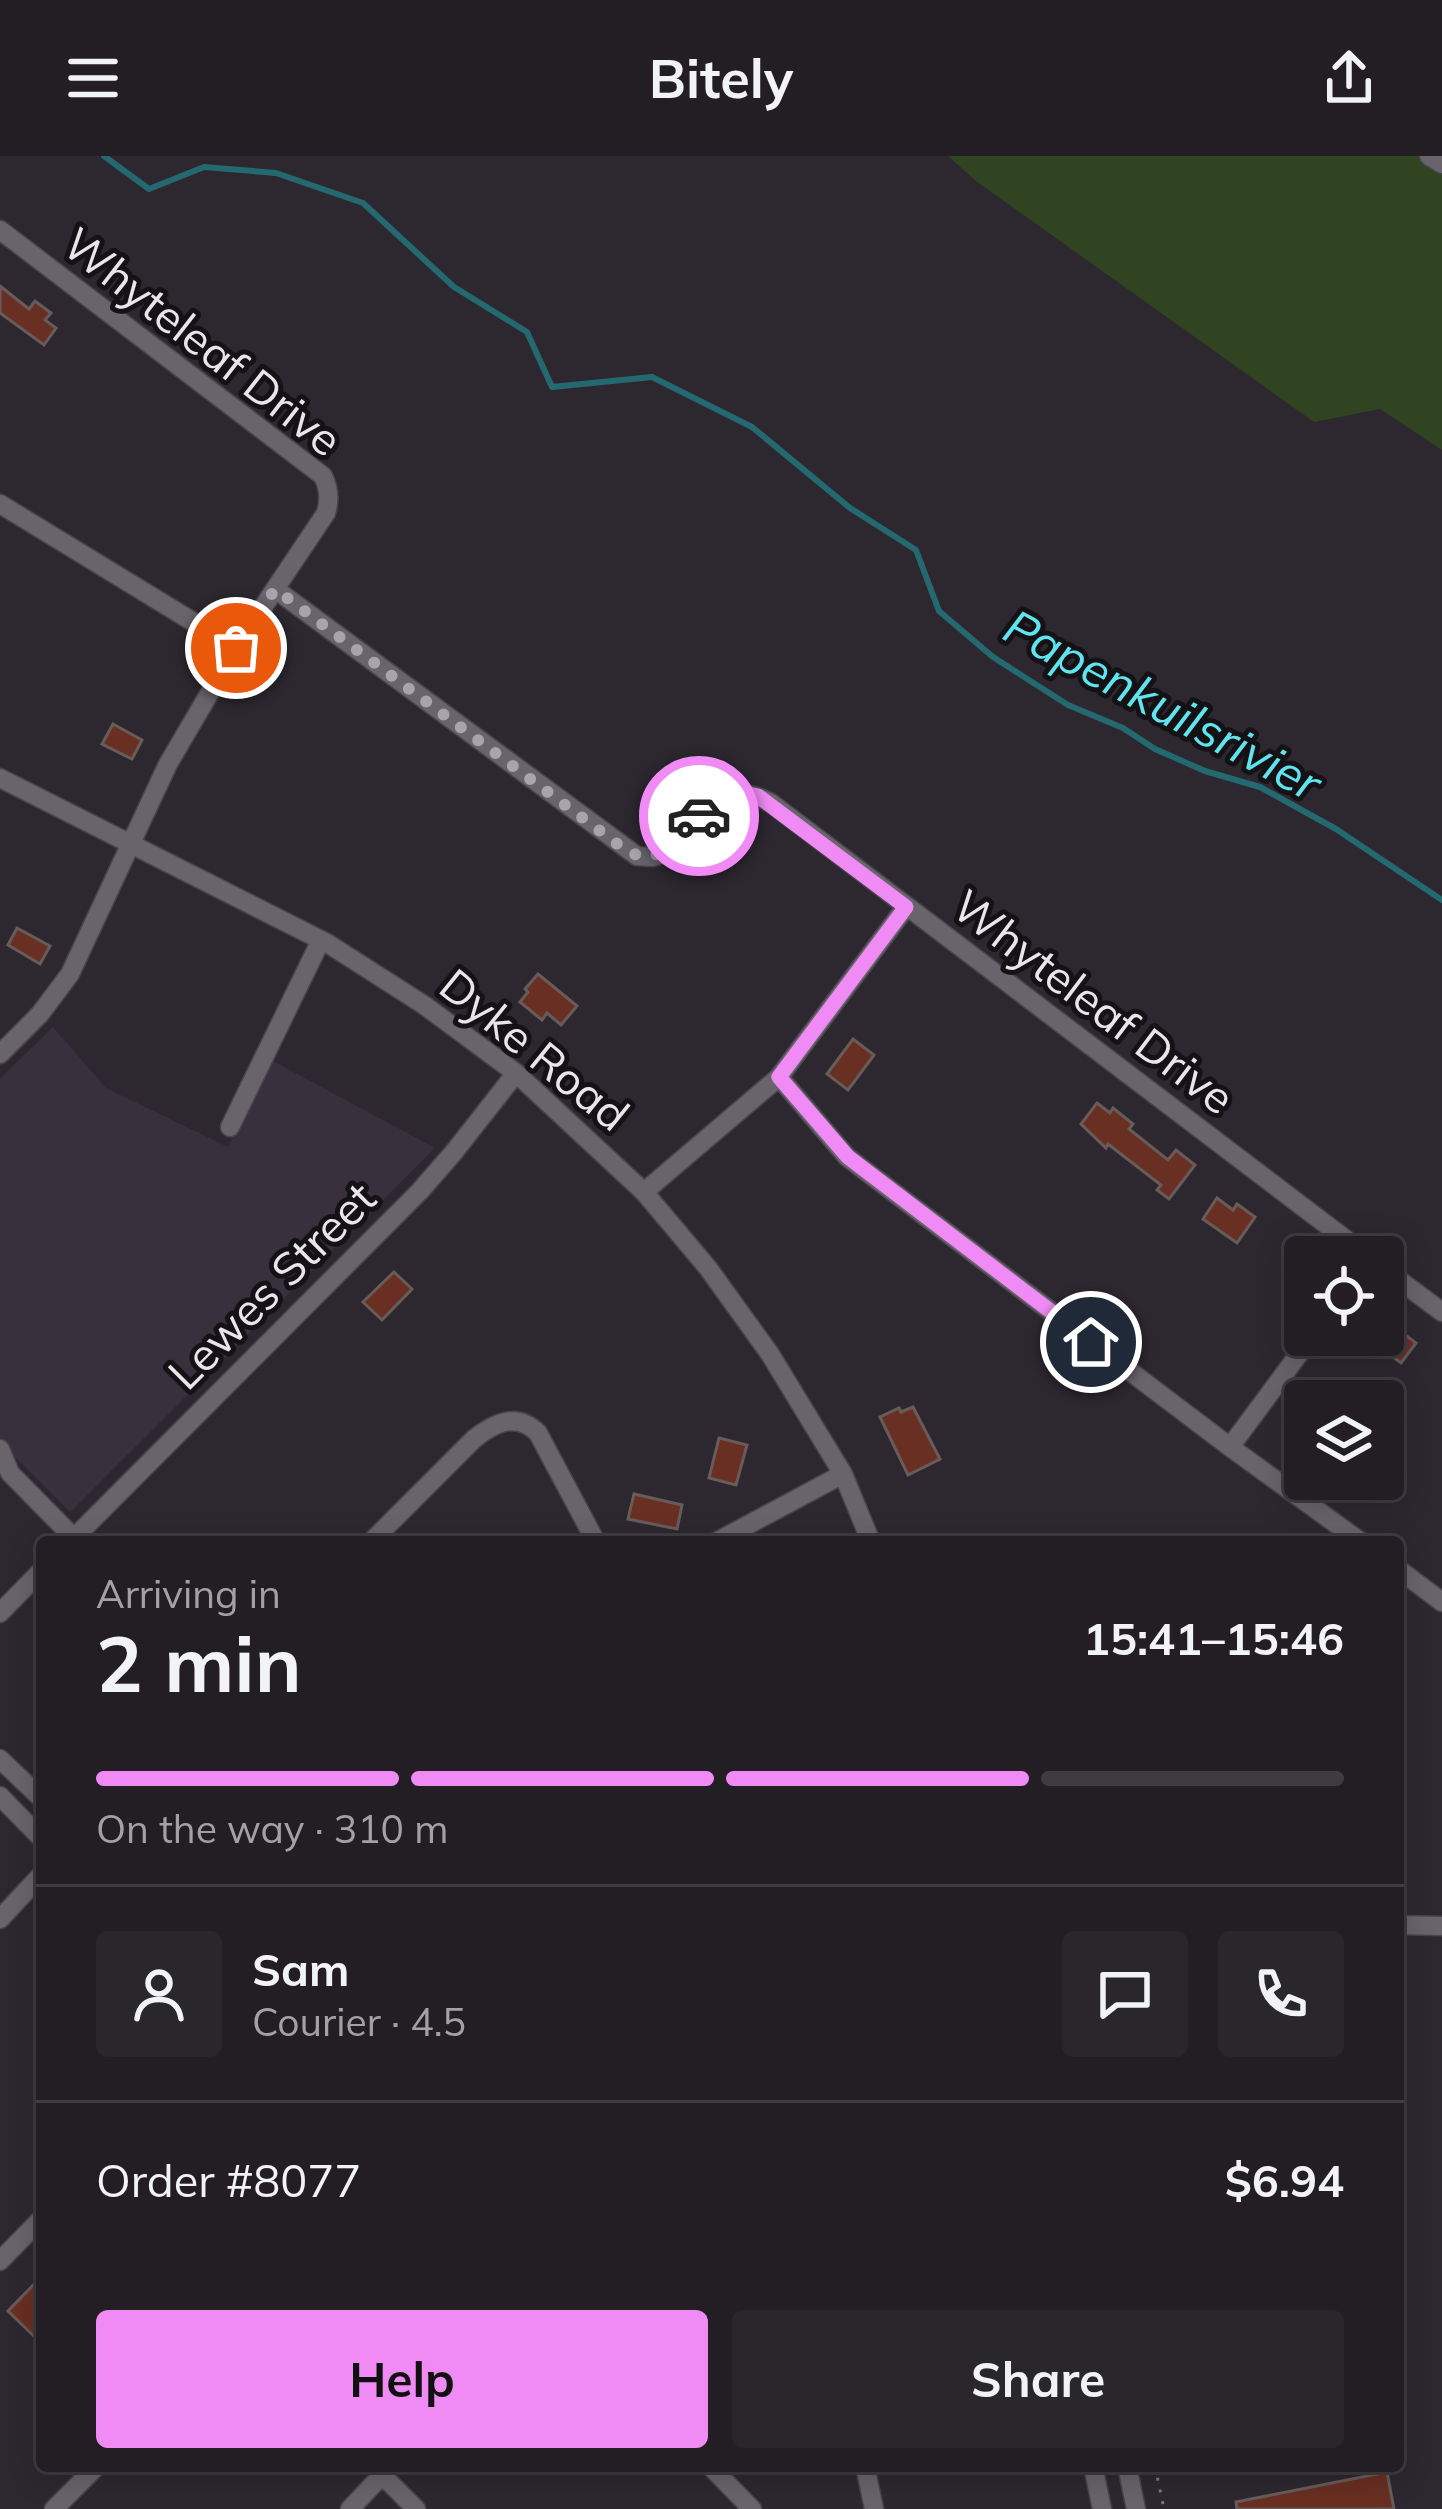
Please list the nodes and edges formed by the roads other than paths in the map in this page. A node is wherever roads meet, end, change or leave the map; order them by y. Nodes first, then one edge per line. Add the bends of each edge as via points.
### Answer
1 (1429, 156) edge
2 (1442, 164) edge
3 (0, 230) edge
4 (0, 504) edge
5 (275, 589) junction
6 (236, 648) junction
7 (0, 778) edge
8 (132, 846) junction
9 (906, 907) junction
10 (321, 940) junction
11 (0, 1054) edge
12 (516, 1072) junction
13 (779, 1077) junction
14 (230, 1127) dead end
15 (644, 1192) junction
16 (1341, 1236) edge
17 (1404, 1284) edge
18 (1442, 1312) edge
19 (1297, 1356) edge
20 (1230, 1447) junction
21 (0, 1449) edge
22 (843, 1474) junction
23 (68, 1536) edge
24 (76, 1536) edge
25 (377, 1536) edge
26 (593, 1536) edge
27 (727, 1536) edge
28 (869, 1536) edge
29 (1352, 1536) edge
30 (1404, 1574) edge
31 (36, 1576) edge
32 (1442, 1602) edge
33 (0, 1612) edge
34 (0, 1759) edge
35 (36, 1793) edge
36 (0, 1796) edge
37 (36, 1833) edge
38 (36, 1880) edge
39 (0, 1919) edge
40 (1404, 1924) edge
41 (1442, 1926) edge
42 (36, 2224) edge
43 (0, 2260) edge
44 (91, 2472) edge
45 (377, 2472) edge
46 (380, 2472) edge
47 (716, 2472) edge
48 (866, 2472) edge
49 (1094, 2472) edge
50 (1128, 2472) edge
51 (55, 2509) edge
52 (350, 2509) edge
53 (416, 2509) edge
54 (752, 2509) edge
55 (874, 2509) edge
56 (1102, 2509) edge
57 (1136, 2509) edge

1 - 2 street
3 - 5 street, Whyteleaf Drive via 323,476 326,513
4 - 6 street
5 - 6 street
5 - 9 street, Whyteleaf Drive via 627,851 663,854 716,798 739,792 771,803
6 - 8 street via 168,764
7 - 8 street, Dyke Road
8 - 10 street, Dyke Road
8 - 11 street via 70,974
9 - 13 street
9 - 16 street, Whyteleaf Drive
10 - 12 street, Dyke Road
10 - 14 street
12 - 15 street, Dyke Road
12 - 24 street, Lewes Street via 420,1191
13 - 15 street
13 - 20 street via 848,1157
15 - 22 street, Dyke Road via 770,1354
17 - 18 street
19 - 20 street
20 - 29 street
21 - 23 street via 10,1473
22 - 27 street
22 - 28 street, Dyke Road
25 - 26 street via 473,1439 511,1420 538,1433
30 - 32 street
31 - 33 street
34 - 35 street
36 - 37 street
38 - 39 street
40 - 41 street
42 - 43 street
44 - 51 street
45 - 52 street
46 - 53 street
47 - 54 street
48 - 55 street
49 - 56 street
50 - 57 street

